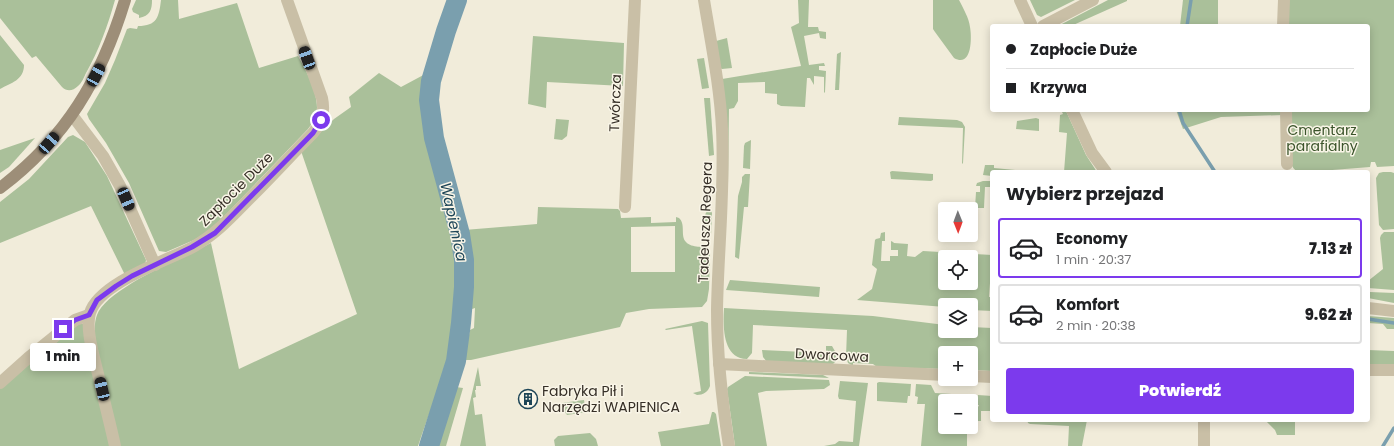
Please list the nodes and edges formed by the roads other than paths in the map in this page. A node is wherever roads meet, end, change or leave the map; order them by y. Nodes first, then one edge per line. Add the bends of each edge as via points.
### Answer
1 (125, 0) edge
2 (287, 0) edge
3 (635, 0) edge
4 (704, 0) edge
5 (1020, 0) edge
6 (1093, 0) edge
7 (1284, 0) edge
8 (1031, 24) edge
9 (1047, 24) edge
10 (1283, 24) edge
11 (1073, 112) edge
12 (1286, 112) edge
13 (72, 115) junction
14 (1287, 164) dead end
15 (1105, 170) edge
16 (0, 188) edge
17 (625, 207) dead end
18 (155, 265) junction
19 (1370, 308) edge
20 (1394, 311) edge
21 (89, 315) junction
22 (719, 364) junction
23 (1370, 370) edge
24 (1394, 370) edge
25 (938, 375) edge
26 (978, 376) edge
27 (990, 377) edge
28 (0, 383) edge
29 (1204, 422) edge
30 (115, 446) edge
31 (729, 446) edge
32 (1204, 446) edge

1 - 13 street via 102,65
2 - 18 street, Zapłocie Duże via 322,98 321,120 313,133 215,233
3 - 17 street, Twórcza
4 - 22 street, Tadeusza Regera via 722,128 717,311
5 - 8 street
6 - 9 street
7 - 10 street
11 - 15 street via 1092,153
12 - 14 street
13 - 16 street via 42,151
13 - 18 street via 103,156 120,186
18 - 21 street, Zapłocie Duże via 103,294
19 - 20 street
21 - 28 street via 75,320
21 - 30 street via 92,347
22 - 25 street, Dworcowa
22 - 31 street, Tadeusza Regera
23 - 24 street
26 - 27 street
29 - 32 street

